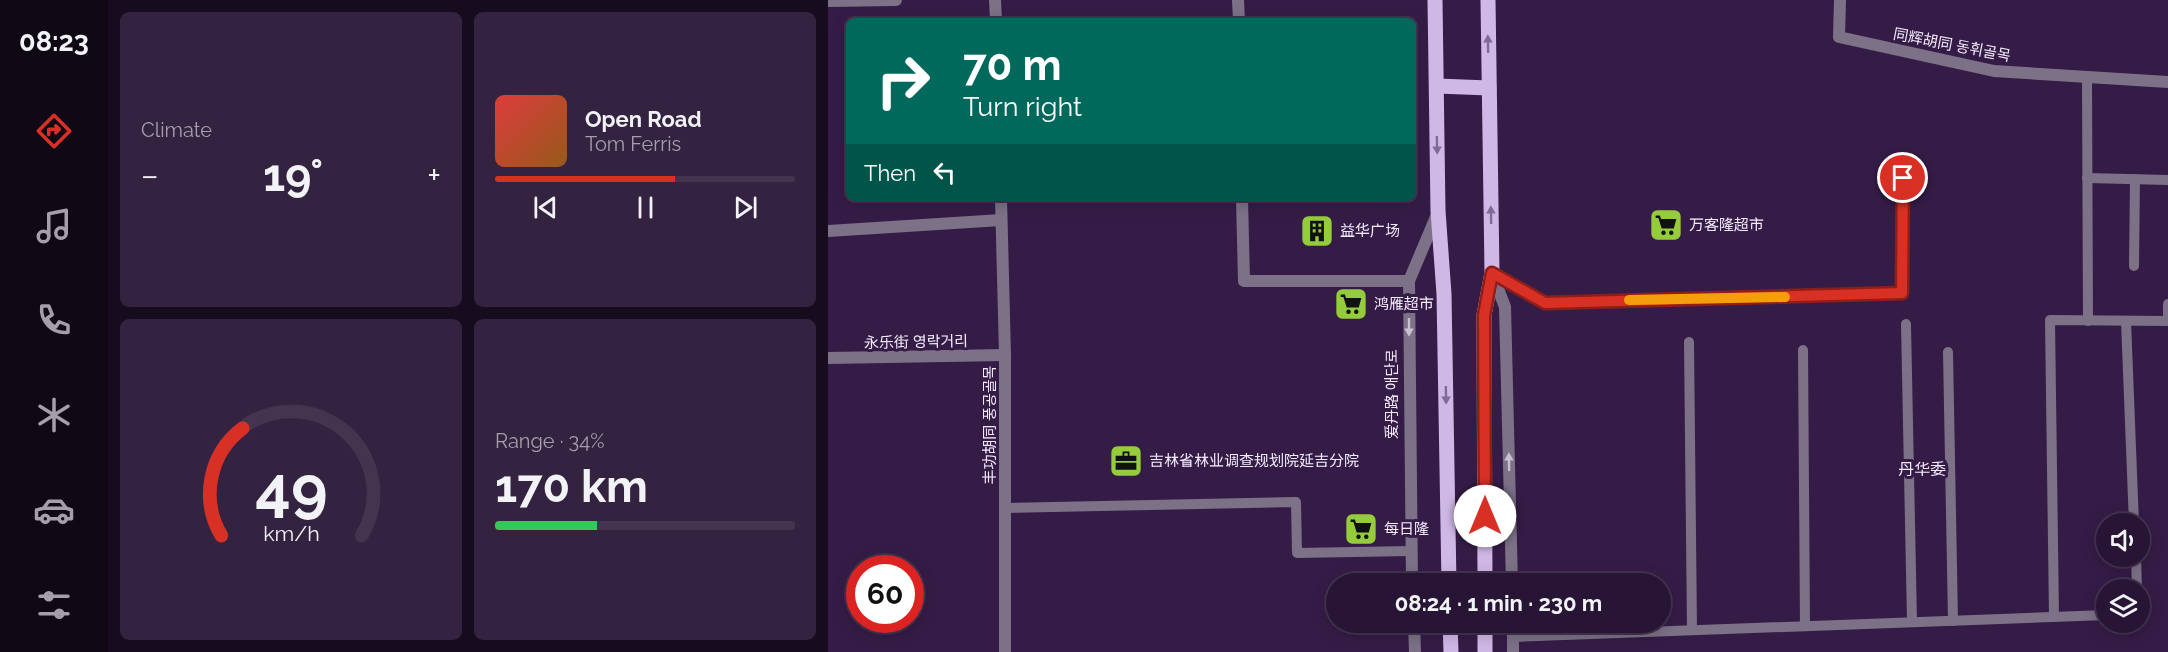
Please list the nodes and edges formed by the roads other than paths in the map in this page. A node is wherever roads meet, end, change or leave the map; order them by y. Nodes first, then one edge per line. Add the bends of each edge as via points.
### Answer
1 (896, 0) edge
2 (995, 0) edge
3 (1238, 0) edge
4 (1430, 0) edge
5 (1435, 0) edge
6 (1488, 0) edge
7 (1840, 0) edge
8 (828, 1) edge
9 (996, 18) edge
10 (1239, 18) edge
11 (1436, 44) junction
12 (2087, 78) junction
13 (2168, 82) edge
14 (1437, 86) junction
15 (1489, 88) junction
16 (1903, 178) dead end
17 (2087, 178) junction
18 (2135, 179) junction
19 (2168, 180) edge
20 (1001, 201) edge
21 (1242, 201) edge
22 (1438, 211) junction
23 (1001, 220) junction
24 (828, 231) edge
25 (2134, 266) dead end
26 (1492, 273) junction
27 (1409, 281) junction
28 (2168, 304) edge
29 (2088, 321) junction
30 (2126, 321) junction
31 (2168, 321) edge
32 (1906, 324) dead end
33 (1689, 342) dead end
34 (1803, 350) dead end
35 (1948, 352) dead end
36 (1005, 355) junction
37 (828, 358) edge
38 (1005, 508) junction
39 (2134, 513) edge
40 (1411, 551) junction
41 (1412, 573) edge
42 (1449, 573) edge
43 (1485, 573) edge
44 (1512, 573) edge
45 (2096, 615) edge
46 (2054, 617) junction
47 (1953, 621) junction
48 (1912, 622) junction
49 (1805, 626) junction
50 (1692, 630) junction
51 (1414, 633) edge
52 (1450, 633) edge
53 (1485, 633) edge
54 (1513, 633) edge
55 (1513, 637) junction
56 (1005, 652) edge
57 (1415, 652) edge
58 (1451, 652) edge
59 (1485, 652) edge
60 (1513, 652) edge

1 - 8 street
2 - 9 street
3 - 10 street
4 - 11 main road
5 - 11 main road, 爱丹路 애단로
15 -> 6 main road
7 - 12 street, 同辉胡同 동휘골목 via 1839,37 1994,71
11 - 14 main road, 爱丹路 애단로
12 - 13 street, 同辉胡同 동휘골목
12 - 17 lane
14 - 15 main road
14 -> 22 main road, 爱丹路 애단로
26 -> 15 main road
16 - 26 lane via 1902,293 1545,303
17 - 18 lane
17 - 29 lane
18 - 19 lane
18 - 25 lane
20 - 23 street, 丰功胡同 풍공골목
21 - 27 street via 1244,281
22 - 27 street, 爱丹路 애단로
22 -> 42 main road, 爱丹路 애단로 via 1444,294
23 - 24 street
23 - 36 street, 丰功胡同 풍공골목
26 - 43 main road via 1484,315
44 -> 26 street via 1505,307
27 -> 40 street, 爱丹路 애단로
28 - 31 lane
29 - 30 lane
29 - 46 lane via 2050,321
30 - 31 lane
30 - 39 lane
32 - 48 lane
33 - 50 lane
34 - 49 lane
35 - 47 lane
36 - 37 street, 永乐街 영락거리
36 - 38 street, 丰功胡同 풍공골목
38 - 40 lane via 1296,502 1297,553
38 - 56 street, 丰功胡同 풍공골목
40 - 41 street, 爱丹路 애단로
45 - 46 lane
46 - 47 lane
47 - 48 lane
48 - 49 lane
49 - 50 lane
50 - 55 lane
51 - 57 street
52 - 58 main road
53 - 59 main road
54 - 55 street
55 - 60 street

